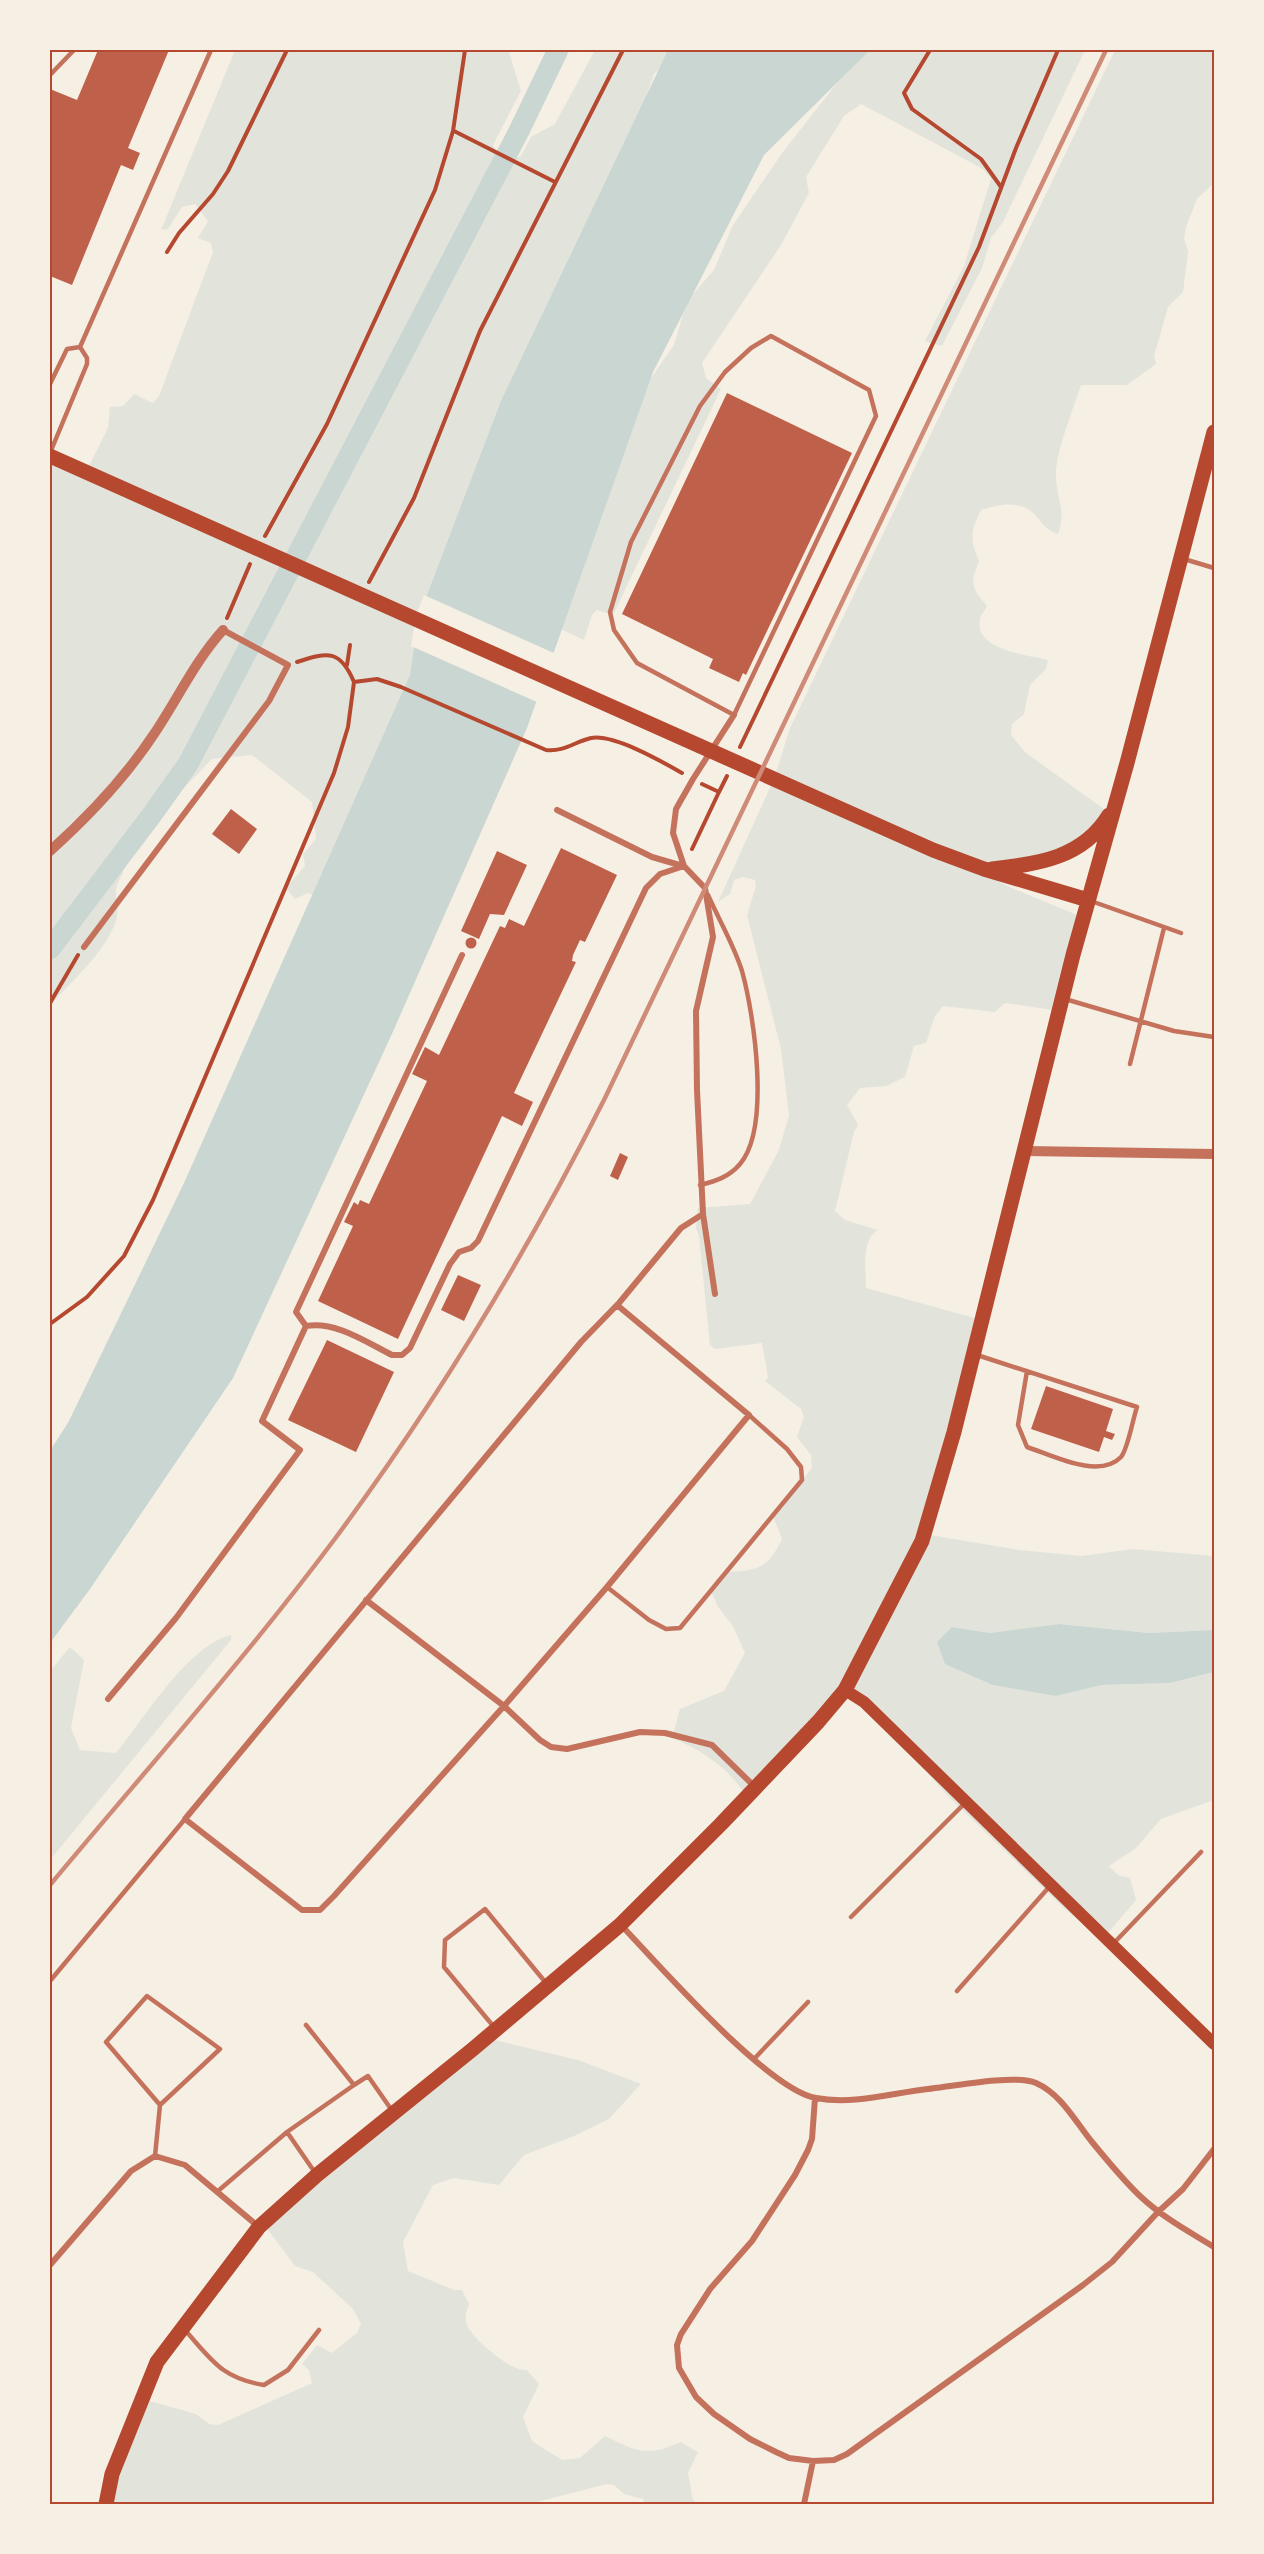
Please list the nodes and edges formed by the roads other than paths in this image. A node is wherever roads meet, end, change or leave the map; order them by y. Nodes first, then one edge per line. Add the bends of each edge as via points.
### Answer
1 (74, 50) edge
2 (212, 50) edge
3 (50, 75) edge
4 (80, 347) junction
5 (50, 384) edge
6 (1215, 432) edge
7 (50, 455) edge
8 (1181, 558) junction
9 (1215, 568) edge
10 (226, 632) joint
11 (734, 715) junction
12 (1118, 796) junction
13 (557, 810) dead end
14 (50, 851) edge
15 (684, 866) junction
16 (984, 869) junction
17 (705, 888) junction
18 (1088, 900) junction
19 (1164, 928) junction
20 (1181, 933) dead end
21 (84, 947) road end
22 (462, 955) dead end
23 (1063, 998) junction
24 (1139, 1021) junction
25 (1215, 1037) edge
26 (1130, 1064) dead end
27 (1026, 1151) junction
28 (1215, 1154) edge
29 (700, 1185) junction
30 (703, 1214) junction
31 (715, 1294) dead end
32 (617, 1305) junction
33 (306, 1326) junction
34 (973, 1354) junction
35 (1027, 1371) junction
36 (749, 1415) junction
37 (607, 1587) junction
38 (366, 1600) junction
39 (845, 1690) junction
40 (108, 1699) dead end
41 (504, 1706) junction
42 (756, 1787) junction
43 (967, 1801) junction
44 (185, 1819) junction
45 (1201, 1852) dead end
46 (1052, 1884) junction
47 (851, 1917) dead end
48 (620, 1925) junction
49 (1113, 1944) junction
50 (50, 1981) edge
51 (548, 1986) junction
52 (957, 1991) dead end
53 (808, 2002) dead end
54 (306, 2025) dead end
55 (496, 2030) junction
56 (1215, 2044) edge
57 (754, 2059) junction
58 (354, 2085) junction
59 (815, 2098) junction
60 (160, 2105) junction
61 (394, 2113) junction
62 (287, 2132) junction
63 (1215, 2149) edge
64 (155, 2156) junction
65 (317, 2175) junction
66 (218, 2191) junction
67 (1158, 2212) junction
68 (259, 2227) junction
69 (1215, 2247) edge
70 (50, 2265) edge
71 (183, 2327) junction
72 (319, 2330) dead end
73 (813, 2461) junction
74 (106, 2505) edge
75 (804, 2505) edge

1 - 3 lane
2 - 4 lane
4 - 5 lane via 67,349 62,355
4 - 7 lane via 87,364
6 - 8 main road
7 - 16 main road via 883,828
8 - 9 lane
8 - 12 main road
10 - 14 street via 208,648 137,759 100,803
10 - 21 street via 288,664 269,701
11 - 11 lane via 876,416 869,390 771,336 725,372 700,406 631,542 610,612 614,630 637,663
11 - 15 street via 676,809 673,833
12 - 16 main road via 1098,830 1075,850 1040,862
12 - 18 main road
13 - 15 street via 652,857
15 - 17 street
15 - 33 street via 660,874 645,888 478,1241 459,1252 450,1264 410,1348 402,1355 392,1355 336,1329 320,1324
16 - 18 main road
17 - 29 street via 714,937 696,1011
17 - 29 lane via 741,969 754,1028 759,1103 741,1164 721,1180
18 - 19 lane
18 - 23 main road
19 - 20 lane
19 - 24 lane
22 - 33 street via 296,1312
23 - 24 lane
23 - 27 main road
24 - 25 lane
24 - 26 lane
27 - 28 street
27 - 34 main road
29 - 30 street
30 - 31 street
30 - 32 street via 681,1228
32 - 36 street
32 - 38 street via 581,1342
33 - 40 street via 262,1422 300,1450 176,1618
34 - 35 lane
34 - 39 main road via 922,1541
35 - 35 lane via 1137,1407 1122,1455 1110,1465 1091,1468 1027,1447 1018,1425
36 - 37 street
36 - 37 lane via 787,1449 801,1467 802,1480 680,1628 666,1629 649,1620
37 - 41 street
38 - 41 street
38 - 44 street
39 - 42 main road
39 - 43 main road via 864,1702
41 - 42 street via 550,1747 567,1749 640,1732 665,1733 712,1745
41 - 44 street via 320,1910 302,1910 290,1902
42 - 48 main road
43 - 46 main road
43 - 47 lane
44 - 50 lane
45 - 49 lane
46 - 49 main road
46 - 52 lane
48 - 51 main road
48 - 57 street
49 - 56 main road
51 - 55 main road
51 - 55 lane via 485,1909 445,1940 444,1966
53 - 57 lane
54 - 58 lane
55 - 61 main road
57 - 59 street via 796,2092
58 - 61 lane via 368,2076
58 - 62 lane
59 - 67 street via 842,2100 996,2081 1036,2083 1067,2109 1092,2142
59 - 73 street via 812,2139 795,2175 752,2241 710,2289 677,2345 679,2368 689,2388 714,2414 776,2452
60 - 60 lane via 220,2049 147,1996 106,2042
60 - 64 lane
61 - 65 main road
62 - 65 lane
62 - 66 lane
63 - 67 street via 1183,2189
64 - 66 street via 185,2165
64 - 70 street via 131,2171
65 - 68 main road
66 - 68 street
67 - 69 street
67 - 73 street via 1112,2262 1003,2344 848,2454 834,2460
68 - 71 main road
71 - 72 lane via 222,2371 238,2380 264,2385 288,2370
71 - 74 main road via 157,2362 111,2474
73 - 75 street

